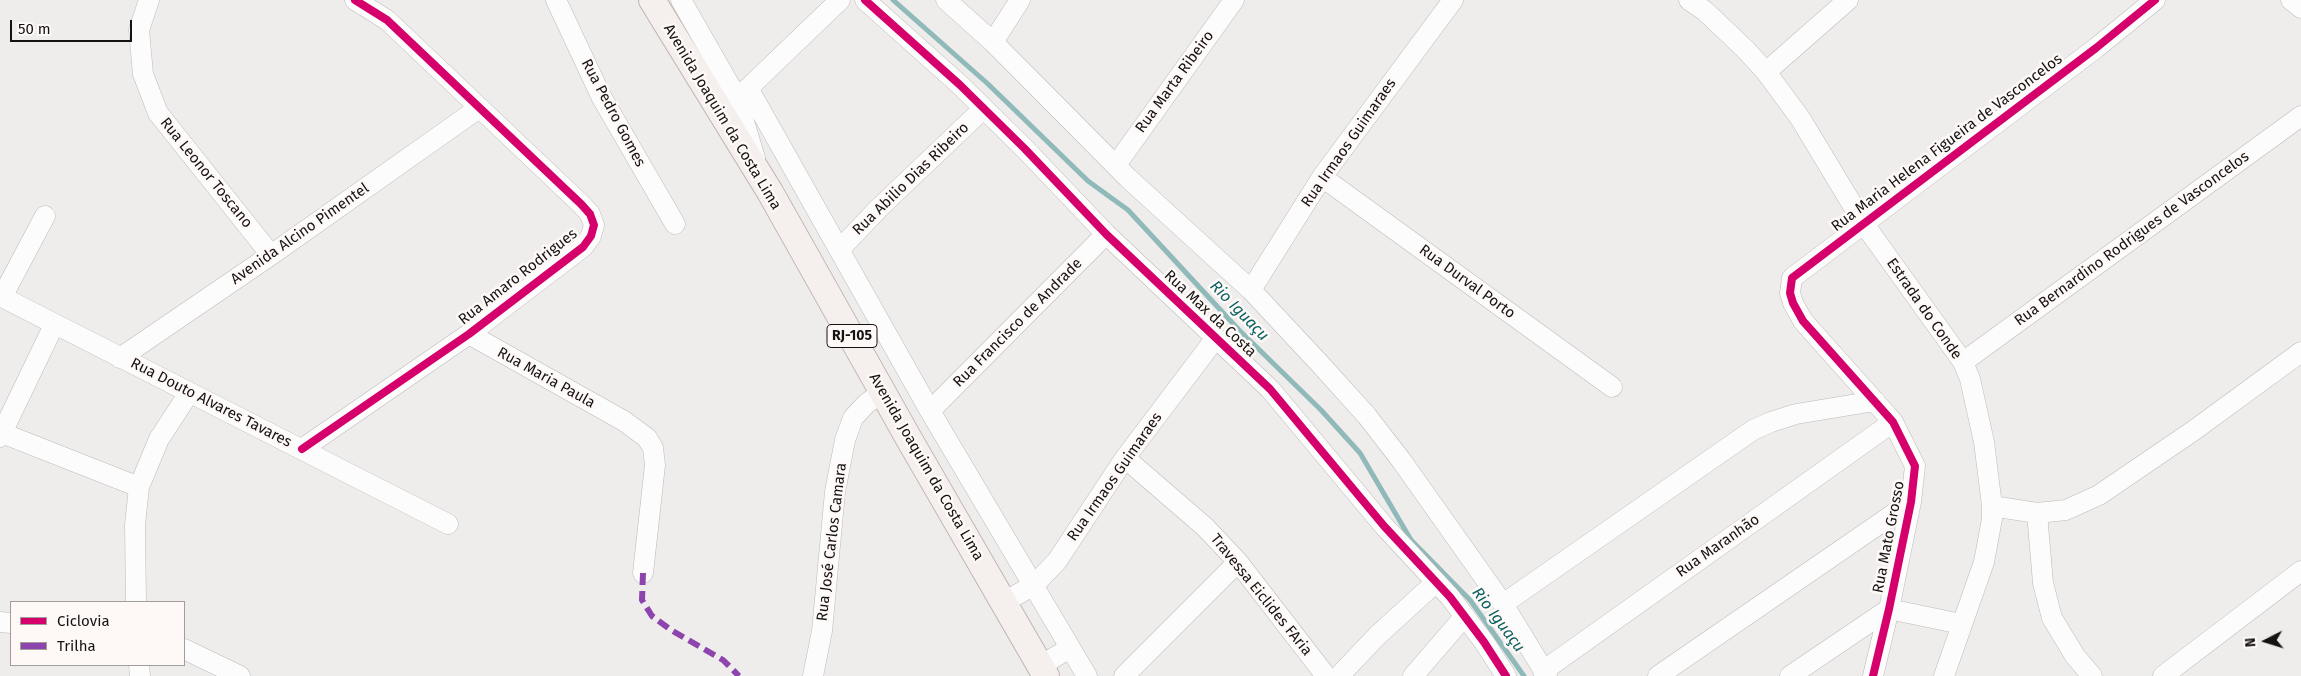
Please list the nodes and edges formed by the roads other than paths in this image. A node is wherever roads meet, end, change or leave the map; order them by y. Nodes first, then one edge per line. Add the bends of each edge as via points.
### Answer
1 (149, 0) edge
2 (355, 0) edge
3 (556, 0) edge
4 (652, 0) edge
5 (681, 0) edge
6 (840, 0) edge
7 (865, 0) edge
8 (946, 0) edge
9 (1020, 0) edge
10 (1234, 0) edge
11 (1453, 0) edge
12 (1689, 0) edge
13 (1848, 0) edge
14 (2154, 0) edge
15 (2292, 0) edge
16 (2301, 8) edge
17 (993, 42) junction
18 (1766, 72) junction
19 (742, 93) junction
20 (479, 108) junction
21 (983, 109) junction
22 (2301, 116) edge
23 (1116, 165) junction
24 (758, 171) junction
25 (1322, 177) junction
26 (46, 216) dead end
27 (675, 224) dead end
28 (1864, 224) junction
29 (1106, 234) junction
30 (839, 250) junction
31 (272, 255) junction
32 (1251, 290) junction
33 (1, 296) edge
34 (1803, 321) joint
35 (54, 325) junction
36 (469, 334) junction
37 (1215, 339) junction
38 (2301, 352) edge
39 (120, 358) junction
40 (1962, 362) junction
41 (1612, 387) dead end
42 (882, 392) junction
43 (189, 393) junction
44 (1875, 401) junction
45 (930, 411) junction
46 (1893, 422) junction
47 (1, 435) edge
48 (302, 449) junction
49 (1125, 458) junction
50 (139, 487) junction
51 (1911, 502) junction
52 (1992, 506) junction
53 (2037, 514) junction
54 (448, 524) dead end
55 (1238, 562) junction
56 (2301, 571) edge
57 (642, 573) dead end
58 (1435, 583) junction
59 (1034, 585) junction
60 (136, 601) edge
61 (1004, 602) junction
62 (1503, 604) junction
63 (1889, 609) junction
64 (1464, 617) junction
65 (1961, 624) junction
66 (1070, 648) junction
67 (185, 649) edge
68 (1043, 671) edge
69 (1545, 673) edge
70 (240, 676) edge
71 (813, 676) edge
72 (1087, 676) edge
73 (1124, 676) edge
74 (1326, 676) edge
75 (1339, 676) edge
76 (1413, 676) edge
77 (1506, 676) edge
78 (1658, 676) edge
79 (1790, 676) edge
80 (1873, 676) edge
81 (1944, 676) edge
82 (2092, 676) edge
83 (2163, 676) edge

1 - 31 street, Rua Leonor Toscano via 139,30 143,74 158,113
2 - 20 street, Rua Amaro Rodrigues via 387,20
3 - 27 street, Rua Pedro Gomes via 602,98
4 - 24 main road, Avenida Joaquim da Costa Lima / RJ-105
5 - 19 street
6 - 19 street
7 - 21 street, Rua Max da Costa
8 - 17 street
9 - 17 street
10 - 23 street, Rua Marta Ribeiro
11 - 25 street, Rua Irmaos Guimaraes
12 - 18 street, Estrada do Conde
13 - 18 street
14 - 28 street, Rua Maria Helena Figueira de Vasconcelos via 2096,48
15 - 16 street
17 - 23 street
18 - 28 street, Estrada do Conde via 1800,118
19 - 24 street
19 - 30 street
20 - 31 street, Avenida Alcino Pimentel
20 - 36 street, Rua Amaro Rodrigues via 581,204 594,225 583,247
21 - 29 street, Rua Max da Costa
21 - 30 street, Rua Abilio Dias Ribeiro
22 - 40 street, Rua Bernardino Rodrigues de Vasconcelos
23 - 32 street
24 - 42 main road, Avenida Joaquim da Costa Lima / RJ-105
25 - 32 street, Rua Irmaos Guimaraes
25 - 41 street, Rua Durval Porto
26 - 33 street
28 - 34 street, Rua Maria Helena Figueira de Vasconcelos via 1792,278 1790,293
28 - 40 street, Estrada do Conde
29 - 37 street, Rua Max da Costa
29 - 45 street, Rua Francisco de Andrade
30 - 45 street
31 - 39 street, Avenida Alcino Pimentel
32 - 62 street via 1367,416
33 - 35 street, Rua Douto Alvares Tavares
34 - 44 street, Rua Mato Grosso
35 - 39 street, Rua Douto Alvares Tavares
35 - 47 street
36 - 48 street, Rua Amaro Rodrigues
36 - 57 street, Rua Maria Paula via 624,421 647,438 654,465
37 - 49 street, Rua Irmaos Guimaraes
37 - 58 street, Rua Max da Costa via 1270,390
38 - 53 street via 2099,495 2066,510
39 - 43 street, Rua Douto Alvares Tavares
40 - 52 street, Estrada do Conde via 1970,380 1984,442
42 - 61 main road, Avenida Joaquim da Costa Lima / RJ-105
42 - 71 street, Rua José Carlos Camara via 853,418 845,440 835,492 822,631
43 - 48 street, Rua Douto Alvares Tavares
43 - 50 street via 159,439
44 - 46 street, Rua Mato Grosso
44 - 62 street via 1796,414 1753,430
45 - 59 street
46 - 51 street, Rua Mato Grosso via 1915,466
46 - 69 street, Rua Maranhão
47 - 50 street
48 - 54 street, Rua Douto Alvares Tavares
49 - 55 street, Travessa Eiclides FAria via 1205,527
49 - 59 street, Rua Irmaos Guimaraes via 1057,560
50 - 60 street via 135,525
51 - 63 street, Rua Mato Grosso
51 - 78 street
52 - 53 street
52 - 65 street, Estrada do Conde via 1984,562
53 - 82 street via 2043,583 2052,618 2075,656
55 - 73 street
55 - 74 street, Travessa Eiclides FAria
56 - 83 street
58 - 64 street, Rua Max da Costa
58 - 75 street
59 - 61 street, Rua Irmaos Guimaraes
59 - 66 street
61 - 68 main road, Avenida Joaquim da Costa Lima / RJ-105
62 - 69 street
63 - 65 street
63 - 79 street
63 - 80 street, Rua Mato Grosso
64 - 76 street
64 - 77 street, Rua Max da Costa
65 - 81 street, Estrada do Conde
66 - 68 street
66 - 72 street
67 - 70 street

